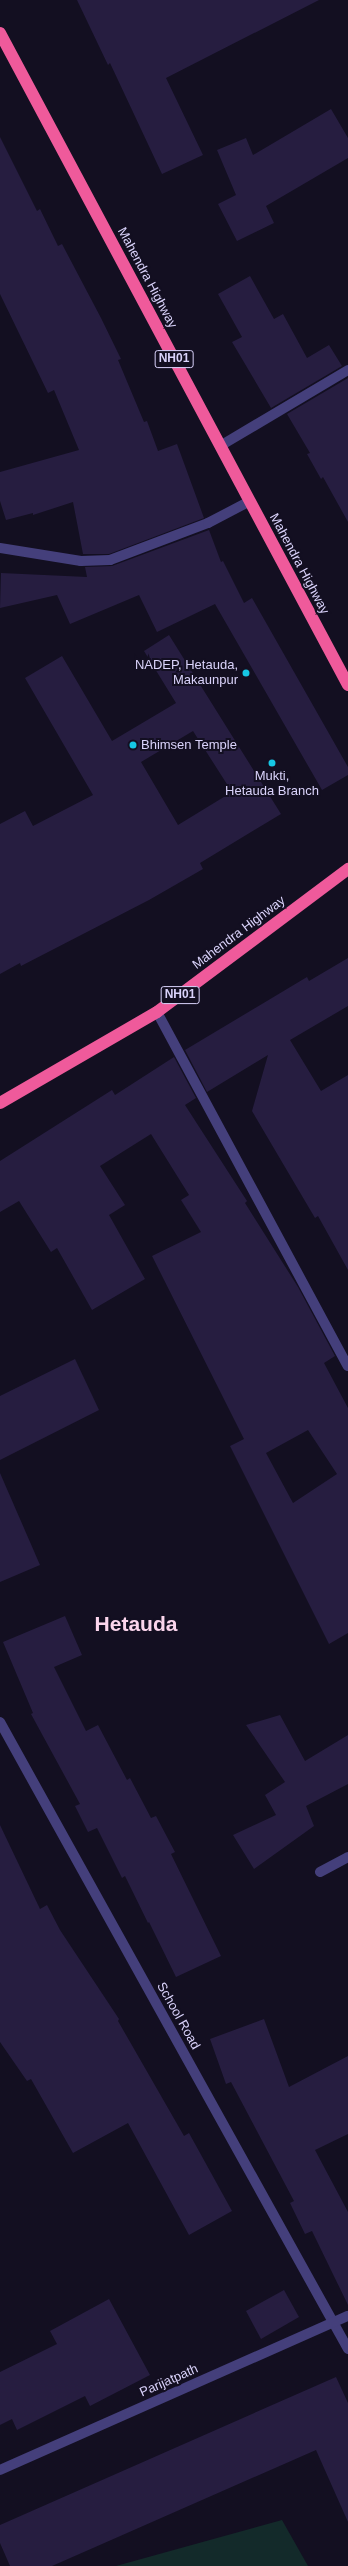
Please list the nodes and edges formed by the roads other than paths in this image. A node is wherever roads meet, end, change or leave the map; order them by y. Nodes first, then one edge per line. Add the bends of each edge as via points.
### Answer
1 (0, 32) edge
2 (348, 370) edge
3 (220, 446) junction
4 (250, 501) junction
5 (0, 548) edge
6 (348, 686) edge
7 (348, 869) edge
8 (157, 1012) junction
9 (0, 1103) edge
10 (348, 1366) edge
11 (0, 1722) edge
12 (348, 1857) edge
13 (320, 1872) dead end
14 (348, 2316) edge
15 (334, 2322) junction
16 (348, 2349) edge
17 (0, 2470) edge

1 - 3 highway, Mahendra Highway / NH01
2 - 3 street
3 - 4 highway, Mahendra Highway / NH01
4 - 5 street via 208,522 110,560 81,562
4 - 6 highway, Mahendra Highway / NH01
7 - 8 highway, Mahendra Highway / NH01
8 - 9 highway, Mahendra Highway / NH01
8 - 10 street
11 - 15 street, School Road
12 - 13 street
14 - 15 street, Parijatpath
15 - 16 street, School Road
15 - 17 street, Parijatpath

